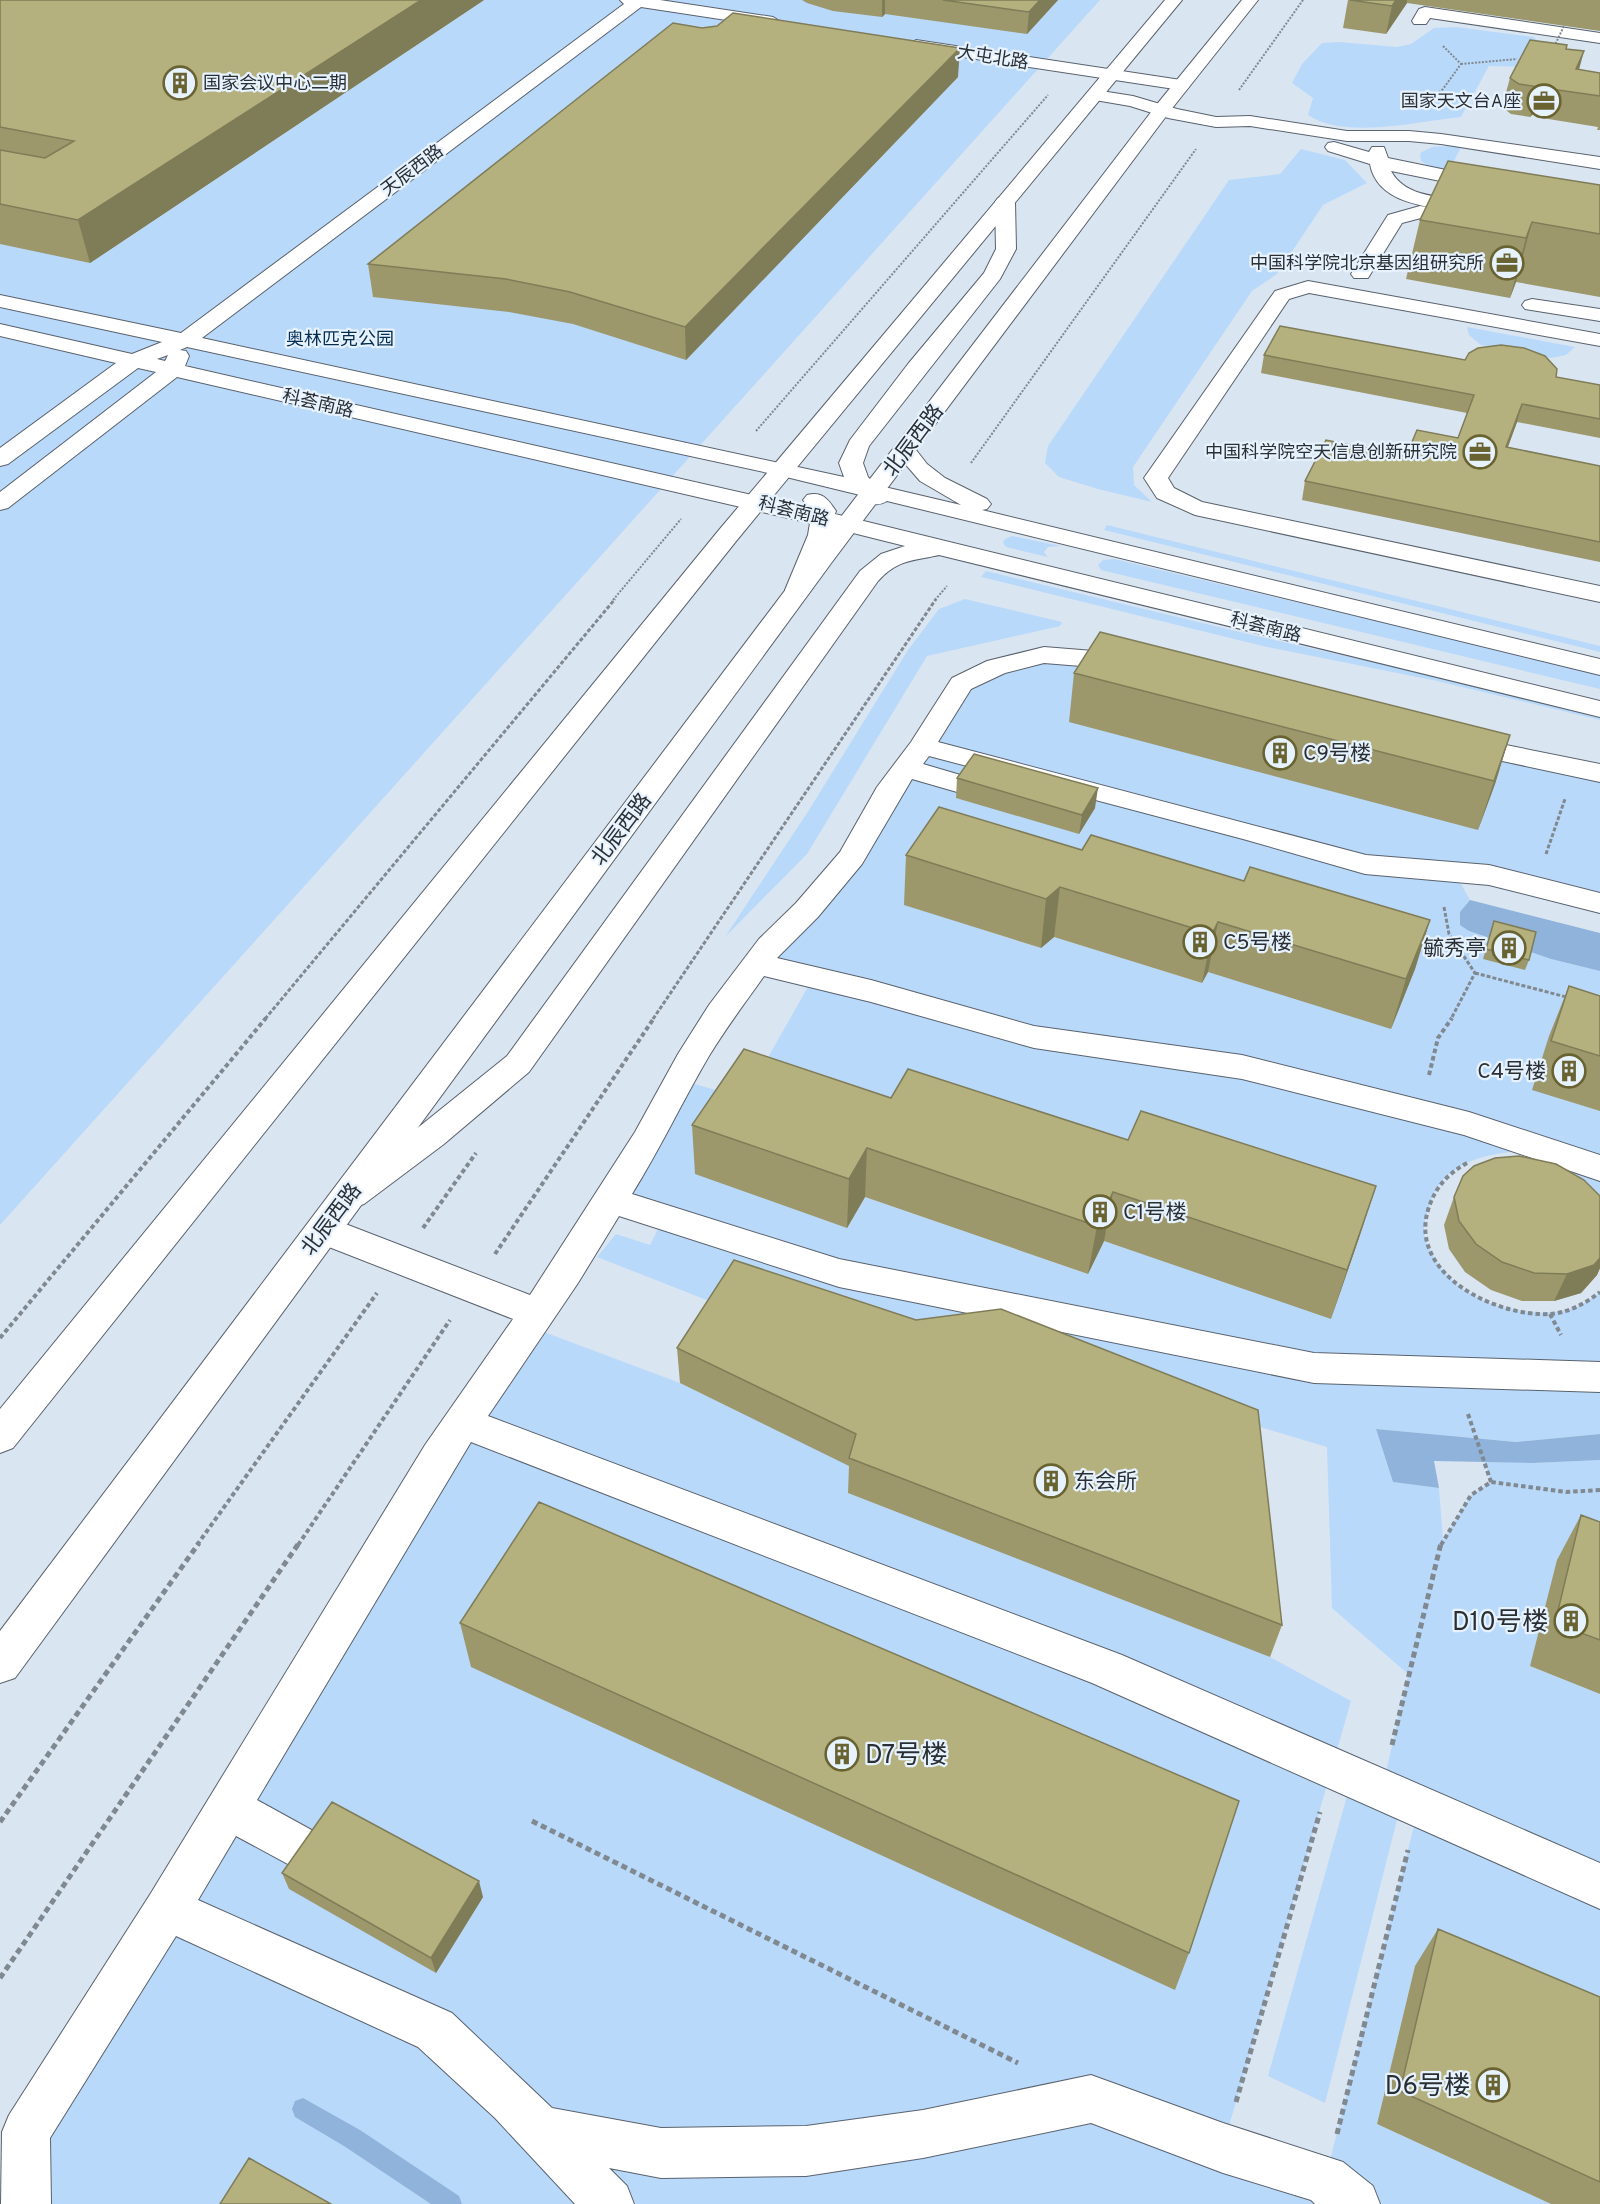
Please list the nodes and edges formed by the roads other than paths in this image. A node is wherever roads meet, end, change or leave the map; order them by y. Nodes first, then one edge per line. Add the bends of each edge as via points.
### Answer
1 (635, 0) edge
2 (1174, 0) edge
3 (1250, 0) edge
4 (1420, 21) road end
5 (795, 26) edge
6 (1600, 38) edge
7 (899, 42) edge
8 (1103, 85) junction
9 (1181, 85) junction
10 (1162, 110) junction
11 (1216, 122) junction
12 (1394, 136) junction
13 (1568, 146) dead end
14 (1378, 161) junction
15 (1600, 163) edge
16 (1506, 187) edge
17 (1005, 202) junction
18 (1361, 274) dead end
19 (0, 301) edge
20 (1532, 305) edge
21 (1600, 315) edge
22 (0, 330) edge
23 (1600, 340) edge
24 (184, 341) junction
25 (133, 361) junction
26 (172, 370) junction
27 (905, 451) junction
28 (727, 457) junction
29 (0, 459) edge
30 (782, 469) junction
31 (874, 492) junction
32 (0, 502) edge
33 (755, 502) junction
34 (848, 524) junction
35 (1100, 546) junction
36 (940, 547) junction
37 (1077, 581) junction
38 (798, 590) junction
39 (1600, 594) edge
40 (1438, 628) junction
41 (1600, 667) edge
42 (1150, 670) edge
43 (1600, 709) edge
44 (1437, 740) edge
45 (914, 757) junction
46 (1600, 773) edge
47 (964, 785) edge
48 (1600, 903) edge
49 (756, 964) junction
50 (1600, 1168) edge
51 (611, 1200) junction
52 (333, 1216) junction
53 (537, 1313) junction
54 (1600, 1377) edge
55 (462, 1422) junction
56 (0, 1437) edge
57 (0, 1664) edge
58 (228, 1808) junction
59 (310, 1854) edge
60 (1600, 1886) edge
61 (167, 1909) junction
62 (540, 2130) junction
63 (1340, 2192) edge
64 (26, 2204) edge
65 (609, 2204) edge

1 - 5 street
1 - 24 street, 天辰西路
2 - 8 street
3 - 9 street, 北辰西路
4 - 6 street via 1425,12
7 - 8 street, 大屯北路
8 - 9 street, 大屯北路
8 - 10 street via 1133,101
8 - 17 street
9 - 10 street, 北辰西路
10 - 11 street
10 - 27 street, 北辰西路
11 - 12 street via 1250,121 1347,136
11 - 14 street via 1243,132 1353,151
12 - 13 street via 1438,127
12 - 14 street via 1379,147
12 - 15 street via 1478,143
14 - 16 street via 1422,173
14 - 18 street via 1380,172 1391,188 1400,193 1489,215 1420,212 1395,219
17 - 30 street
17 - 36 street via 1006,249 993,275 879,417 858,445 852,463 857,480 906,524
19 - 24 street, 科荟南路
20 - 21 street
22 - 25 street, 科荟南路
23 - 39 street via 1308,287 1282,295 1156,478 1165,493 1196,508
24 - 25 street, 天辰西路
24 - 26 street
24 - 28 street, 科荟南路 via 733,459
25 - 26 street, 科荟南路
25 - 29 street, 天辰西路
26 - 32 street
26 - 33 street, 科荟南路
27 - 31 street, 北辰西路
27 - 40 street via 914,465 934,480 982,506 1344,595
28 - 30 street, 科荟南路
28 - 38 street via 810,494 824,512 820,535
30 - 31 street, 科荟南路
30 - 33 street
31 - 34 street, 北辰西路
31 - 35 street, 科荟南路
33 - 34 street, 科荟南路
33 - 56 street
34 - 36 street, 科荟南路
34 - 38 street, 北辰西路
35 - 37 street via 1079,551 1070,559 1069,568
35 - 40 street, 科荟南路
36 - 37 street, 科荟南路
36 - 52 street via 893,556 881,562 869,576 518,1064
37 - 43 street, 科荟南路
38 - 52 street, 北辰西路
40 - 41 street, 科荟南路
42 - 45 street via 1106,660 1044,656 996,667 961,684
44 - 46 street
45 - 47 street
45 - 48 street via 1252,832 1365,864 1489,875
45 - 49 street via 891,787 852,857
49 - 50 street via 871,991 1034,1037 1242,1066 1468,1124
49 - 51 street via 694,1054
51 - 53 street
51 - 54 street via 851,1275 1314,1368
52 - 53 street via 471,1288
52 - 57 street, 北辰西路
53 - 55 street
55 - 58 street
55 - 60 street via 1107,1670
58 - 59 street
58 - 61 street
61 - 62 street via 435,2030
61 - 64 street via 26,2132
62 - 63 street via 661,2153 806,2151 923,2134 1092,2099
62 - 65 street

